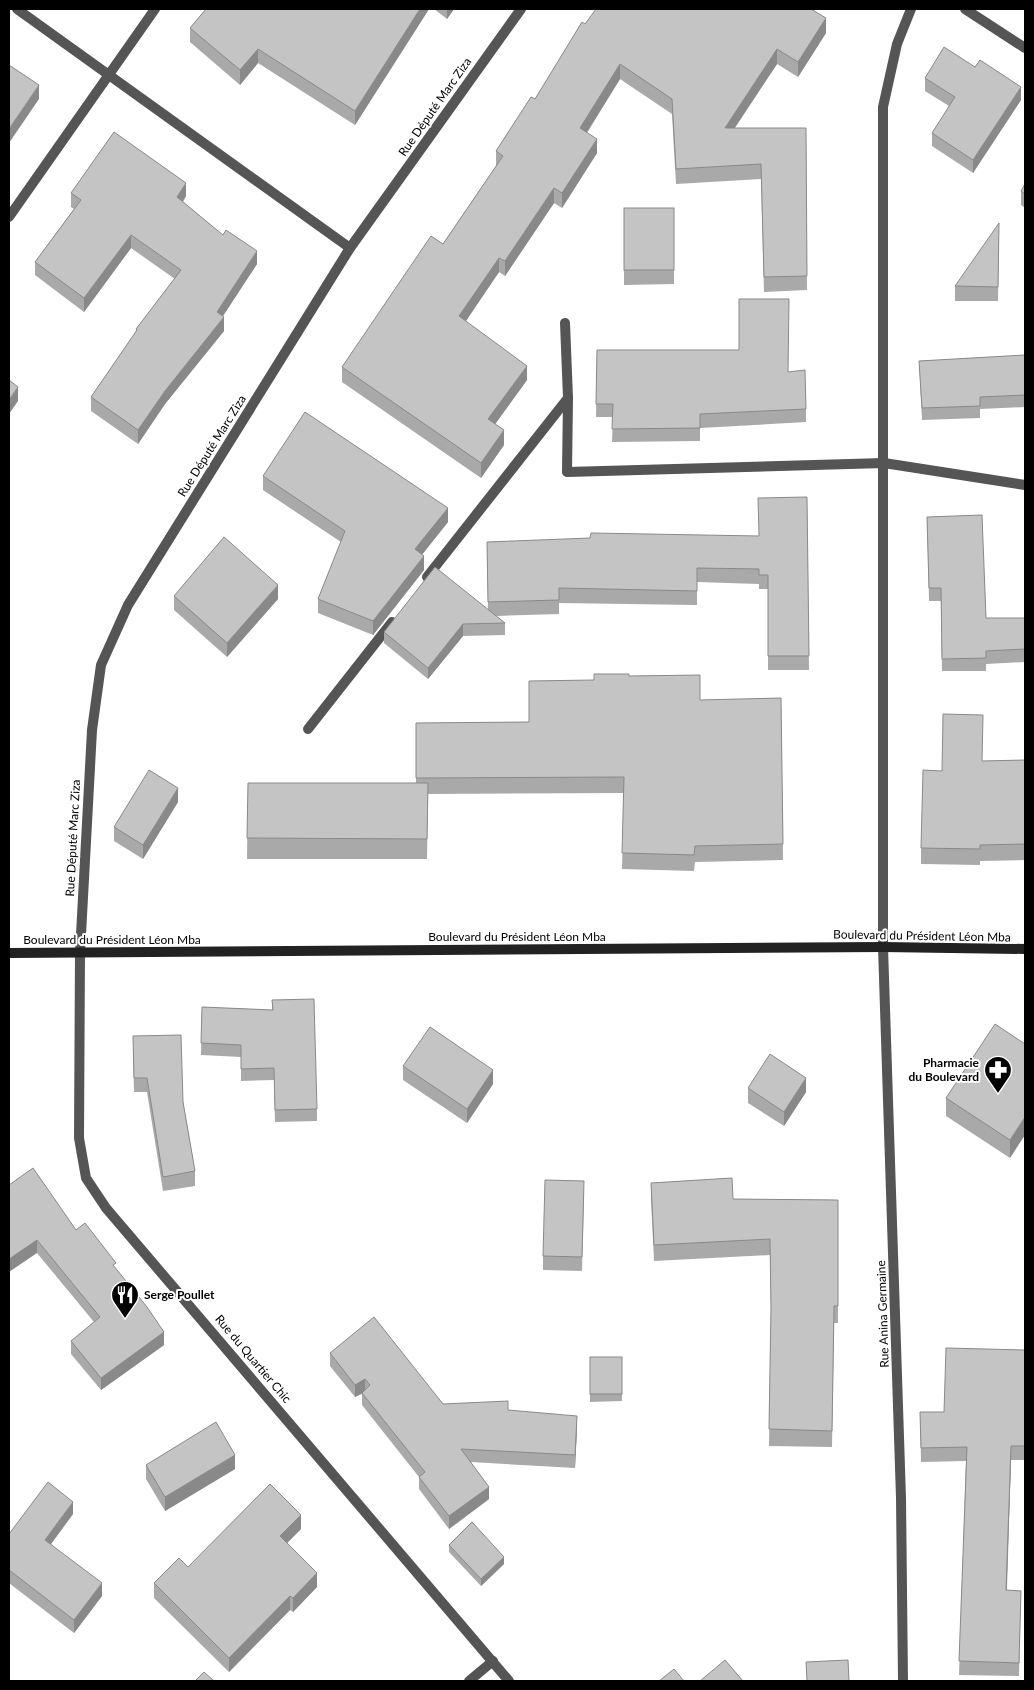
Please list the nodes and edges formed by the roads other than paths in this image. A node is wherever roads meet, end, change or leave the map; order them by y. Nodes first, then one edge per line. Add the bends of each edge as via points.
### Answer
1 (17, 9) edge
2 (155, 9) edge
3 (521, 9) edge
4 (911, 9) edge
5 (965, 9) edge
6 (1025, 48) edge
7 (108, 73) junction
8 (9, 217) edge
9 (350, 248) junction
10 (565, 323) dead end
11 (568, 398) junction
12 (884, 463) junction
13 (1025, 485) edge
14 (423, 583) edge
15 (399, 614) edge
16 (308, 729) dead end
17 (883, 946) junction
18 (1025, 949) edge
19 (9, 953) edge
20 (80, 954) junction
21 (493, 1661) junction
22 (469, 1681) edge
23 (509, 1681) edge
24 (903, 1681) edge

1 - 7 street
2 - 7 street
3 - 9 street, Rue Député Marc Ziza
4 - 12 street, Rue Anina Germaine via 897,44 883,107
5 - 6 street
7 - 8 street
7 - 9 street
9 - 20 street, Rue Député Marc Ziza via 128,605 101,665 92,730
10 - 11 street
11 - 12 street via 567,472
11 - 14 street
12 - 13 street
12 - 17 street, Rue Anina Germaine
15 - 16 street
17 - 18 street, Boulevard du Président Léon Mba
17 - 20 street, Boulevard du Président Léon Mba
17 - 24 street, Rue Anina Germaine via 902,1498
19 - 20 street, Boulevard du Président Léon Mba
20 - 21 street, Rue du Quartier Chic via 79,1138 86,1178 106,1208
21 - 22 street
21 - 23 street, Rue du Quartier Chic

